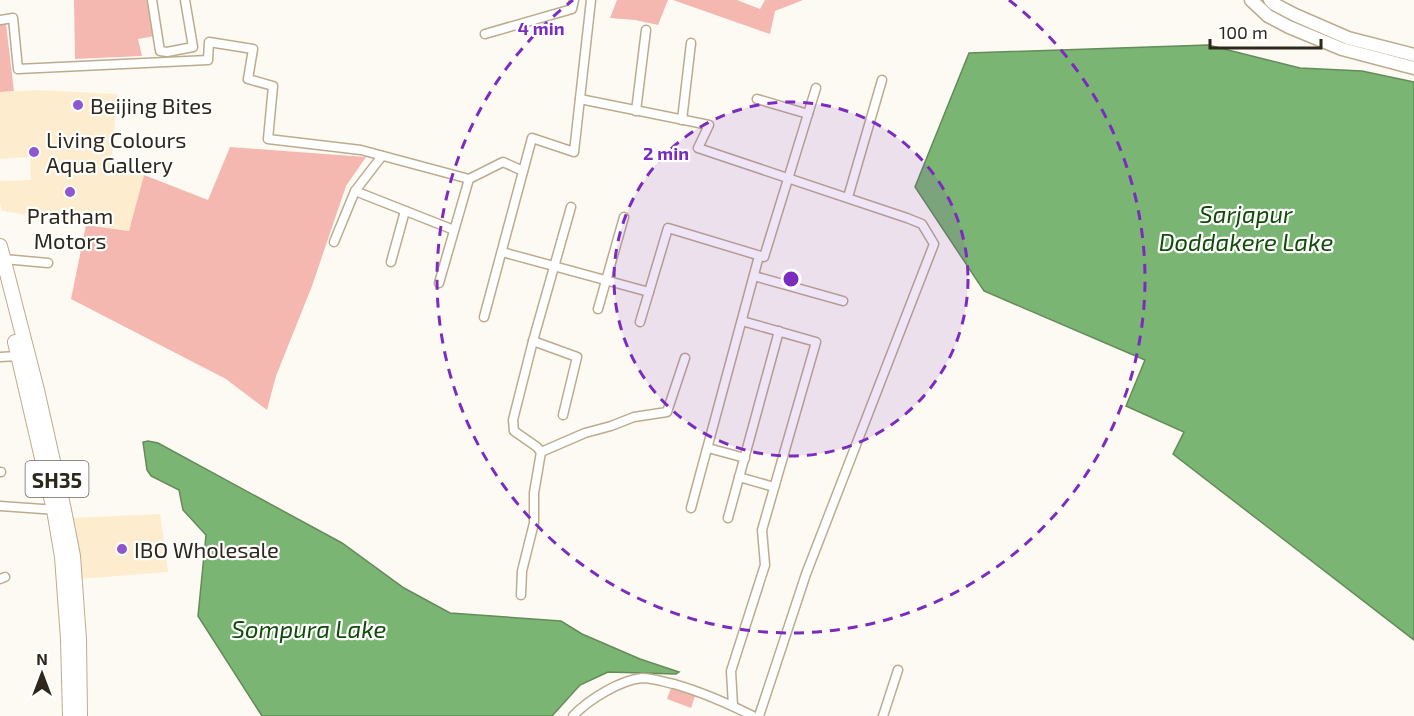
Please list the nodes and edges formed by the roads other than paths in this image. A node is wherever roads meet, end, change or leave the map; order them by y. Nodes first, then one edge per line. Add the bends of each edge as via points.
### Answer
1 (152, 0) edge
2 (185, 0) edge
3 (574, 0) edge
4 (591, 0) edge
5 (1251, 0) edge
6 (1270, 0) edge
7 (0, 20) edge
8 (646, 30) dead end
9 (485, 34) dead end
10 (691, 43) dead end
11 (177, 50) junction
12 (1414, 55) edge
13 (179, 61) junction
14 (1414, 68) edge
15 (882, 80) dead end
16 (816, 88) dead end
17 (580, 99) junction
18 (757, 99) dead end
19 (636, 111) junction
20 (808, 114) junction
21 (682, 120) junction
22 (382, 156) junction
23 (523, 171) junction
24 (788, 178) junction
25 (469, 179) junction
26 (355, 191) junction
27 (848, 197) junction
28 (572, 207) dead end
29 (405, 211) junction
30 (624, 217) dead end
31 (453, 230) junction
32 (334, 242) dead end
33 (502, 252) junction
34 (2, 253) edge
35 (759, 256) junction
36 (391, 262) dead end
37 (48, 263) dead end
38 (555, 266) junction
39 (754, 276) junction
40 (0, 280) edge
41 (606, 280) junction
42 (440, 283) dead end
43 (649, 292) junction
44 (843, 301) dead end
45 (598, 309) dead end
46 (484, 317) dead end
47 (742, 321) junction
48 (640, 322) dead end
49 (779, 331) junction
50 (533, 341) junction
51 (18, 356) junction
52 (0, 357) edge
53 (685, 358) dead end
54 (563, 415) dead end
55 (708, 448) junction
56 (541, 452) junction
57 (745, 458) junction
58 (739, 477) junction
59 (774, 487) junction
60 (0, 506) edge
61 (691, 508) dead end
62 (59, 510) junction
63 (728, 518) dead end
64 (521, 595) dead end
65 (898, 670) dead end
66 (733, 706) junction
67 (70, 716) edge
68 (80, 716) edge
69 (573, 716) edge
70 (753, 716) edge
71 (759, 716) edge
72 (883, 716) edge

1 - 11 street via 160,51
2 - 11 street via 193,47
3 - 9 street via 572,9
4 - 17 street
5 - 14 street via 1268,16 1289,27 1342,49
6 - 12 street via 1348,38
7 - 13 street via 13,18 18,69
8 - 19 street
10 - 21 street
11 - 13 street
13 - 22 street via 208,60 209,42 253,49 248,79 273,86 268,139
15 - 27 street
16 - 20 street
17 - 19 street
17 - 23 street via 574,152 532,138
18 - 20 street
19 - 21 street
20 - 24 street
21 - 24 street via 709,125 698,148
22 - 25 street
22 - 26 street
23 - 25 street via 503,162
23 - 33 street
24 - 27 street
24 - 35 street via 764,257
25 - 31 street
26 - 29 street
26 - 32 street
27 - 71 street via 922,224 934,244 806,574
28 - 38 street
29 - 31 street
29 - 36 street
30 - 41 street
31 - 42 street
33 - 38 street
33 - 46 street
34 - 37 street
34 - 62 main road, SH35 via 37,390
35 - 39 street
35 - 43 street via 668,228
38 - 41 street
38 - 50 street
39 - 44 street
39 - 47 street
40 - 51 main road
41 - 43 street
41 - 45 street
43 - 48 street
47 - 49 street
47 - 55 street
49 - 57 street
49 - 59 street via 816,342
50 - 54 street via 577,357
50 - 56 street via 513,420 514,431
51 - 52 street
51 - 62 main road
53 - 56 street via 667,412 634,417
55 - 57 street
55 - 61 street
56 - 64 street
57 - 58 street
58 - 59 street
58 - 63 street
59 - 66 street via 762,530 765,565 730,671
60 - 62 street
62 - 67 main road
62 - 68 main road, SH35 via 73,556
65 - 72 street
66 - 69 street via 693,689 642,678 623,682
66 - 70 street

